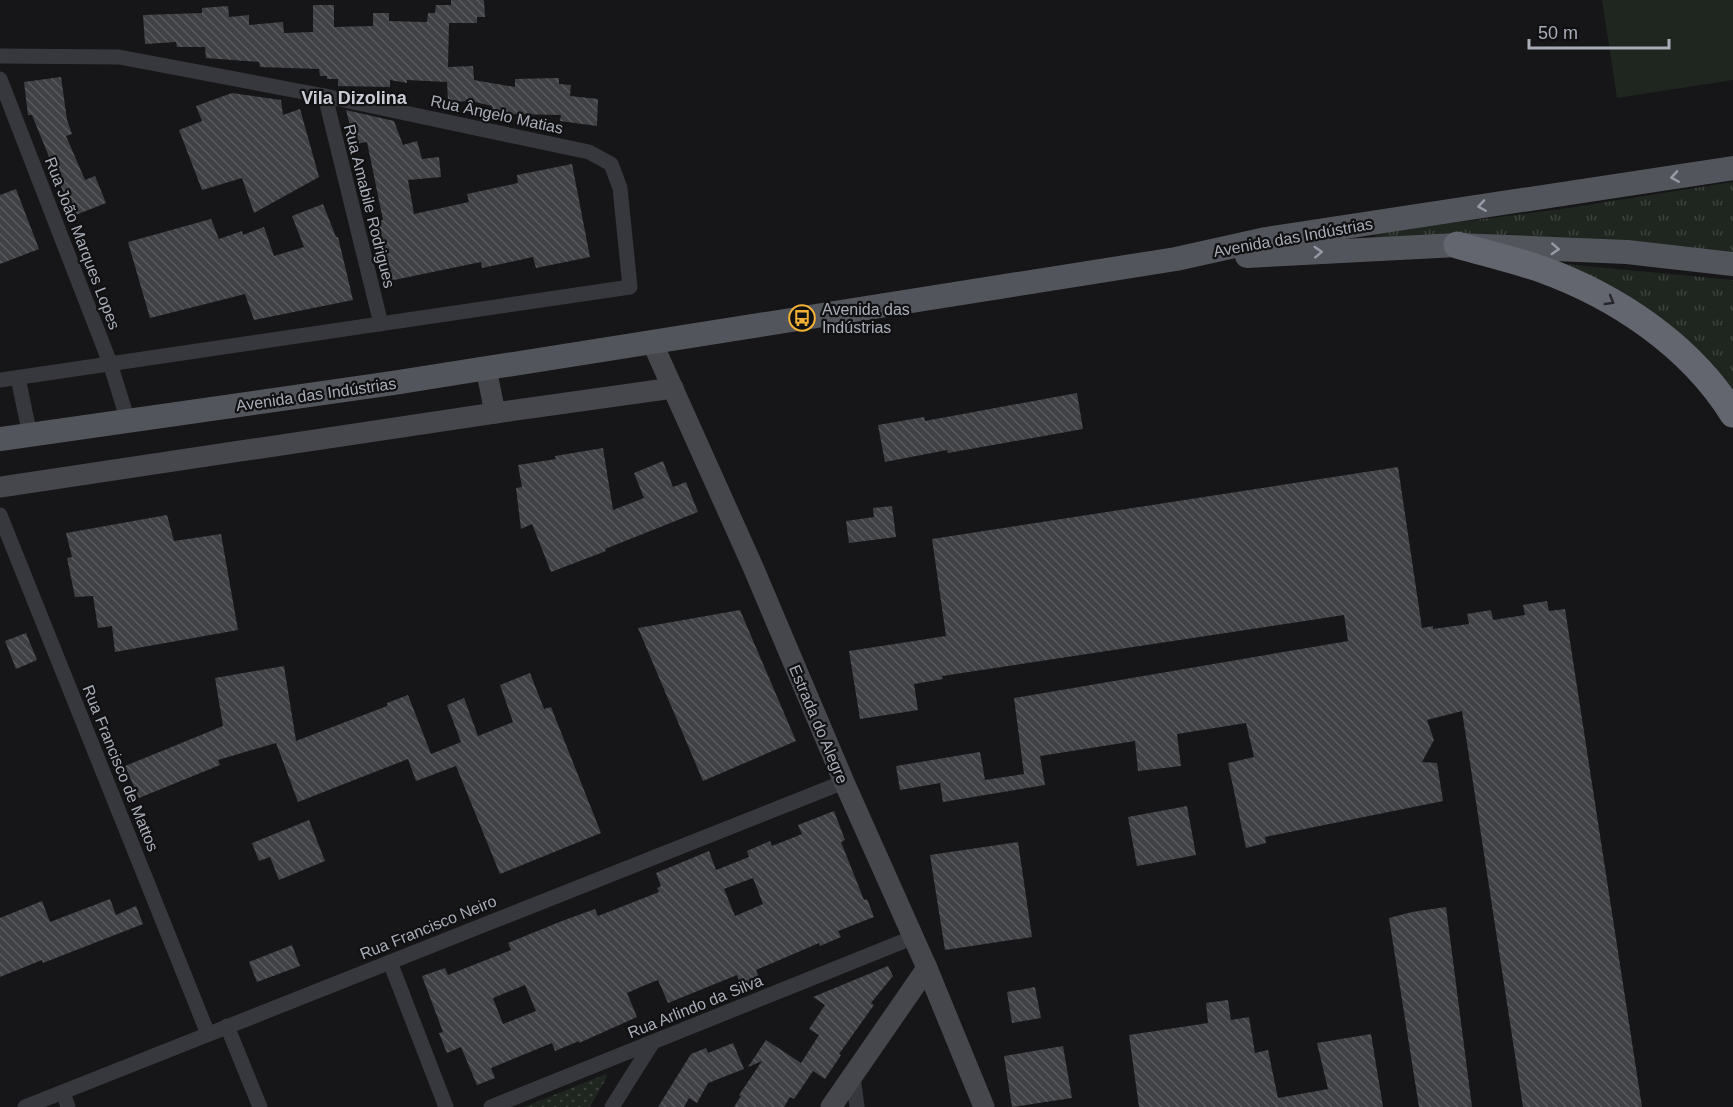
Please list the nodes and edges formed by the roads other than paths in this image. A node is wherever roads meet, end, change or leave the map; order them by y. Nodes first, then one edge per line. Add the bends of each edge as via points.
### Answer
1 (0, 56) edge
2 (0, 80) edge
3 (325, 96) junction
4 (1733, 168) edge
5 (1457, 245) junction
6 (1176, 259) junction
7 (1733, 264) edge
8 (381, 324) junction
9 (652, 342) junction
10 (110, 363) junction
11 (486, 368) junction
12 (18, 378) junction
13 (0, 380) edge
14 (673, 388) junction
15 (495, 413) junction
16 (1733, 414) edge
17 (128, 421) junction
18 (30, 435) junction
19 (0, 439) edge
20 (0, 488) edge
21 (0, 515) edge
22 (844, 782) junction
23 (914, 937) junction
24 (390, 962) junction
25 (927, 968) junction
26 (227, 1026) junction
27 (208, 1034) junction
28 (653, 1042) junction
29 (853, 1076) junction
30 (63, 1092) junction
31 (25, 1107) edge
32 (68, 1107) edge
33 (260, 1107) edge
34 (446, 1107) edge
35 (490, 1107) edge
36 (612, 1107) edge
37 (831, 1107) edge
38 (857, 1107) edge
39 (984, 1107) edge

1 - 3 street, Rua Ângelo Matias via 119,57
2 - 10 street, Rua João Marques Lopes
3 - 8 street, Rua Amabile Rodrigues
3 - 8 street, Rua Ângelo Matias via 589,152 611,164 620,188 630,286
4 -> 6 main road, Avenida das Indústrias via 1266,239
6 -> 5 main road
5 -> 7 main road via 1627,252
5 -> 16 highway via 1541,269 1608,298 1675,346 1722,396
6 - 9 main road, Avenida das Indústrias
8 - 10 street
9 - 11 main road, Avenida das Indústrias
9 - 14 street, Estrada do Alegre
10 - 12 street
10 - 17 street, Rua João Marques Lopes
11 - 15 street
11 - 17 main road, Avenida das Indústrias
12 - 13 street
12 - 18 street
14 - 15 street
14 - 22 street, Estrada do Alegre
15 - 20 street
17 - 18 main road, Avenida das Indústrias
18 - 19 main road, Avenida das Indústrias
21 - 27 street, Rua Francisco de Mattos
22 - 23 street, Estrada do Alegre
22 - 24 street, Rua Francisco Neiro
23 - 25 street, Estrada do Alegre
23 - 28 street, Rua Arlindo da Silva
24 - 26 street, Rua Francisco Neiro
24 - 34 street
25 - 29 street
25 - 39 street, Estrada do Alegre
26 - 27 street, Rua Francisco Neiro
26 - 33 street
27 - 30 street, Rua Francisco Neiro
28 - 35 street, Rua Arlindo da Silva
28 - 36 street
29 - 37 street
29 - 38 street
30 - 31 street, Rua Francisco Neiro
30 - 32 street

